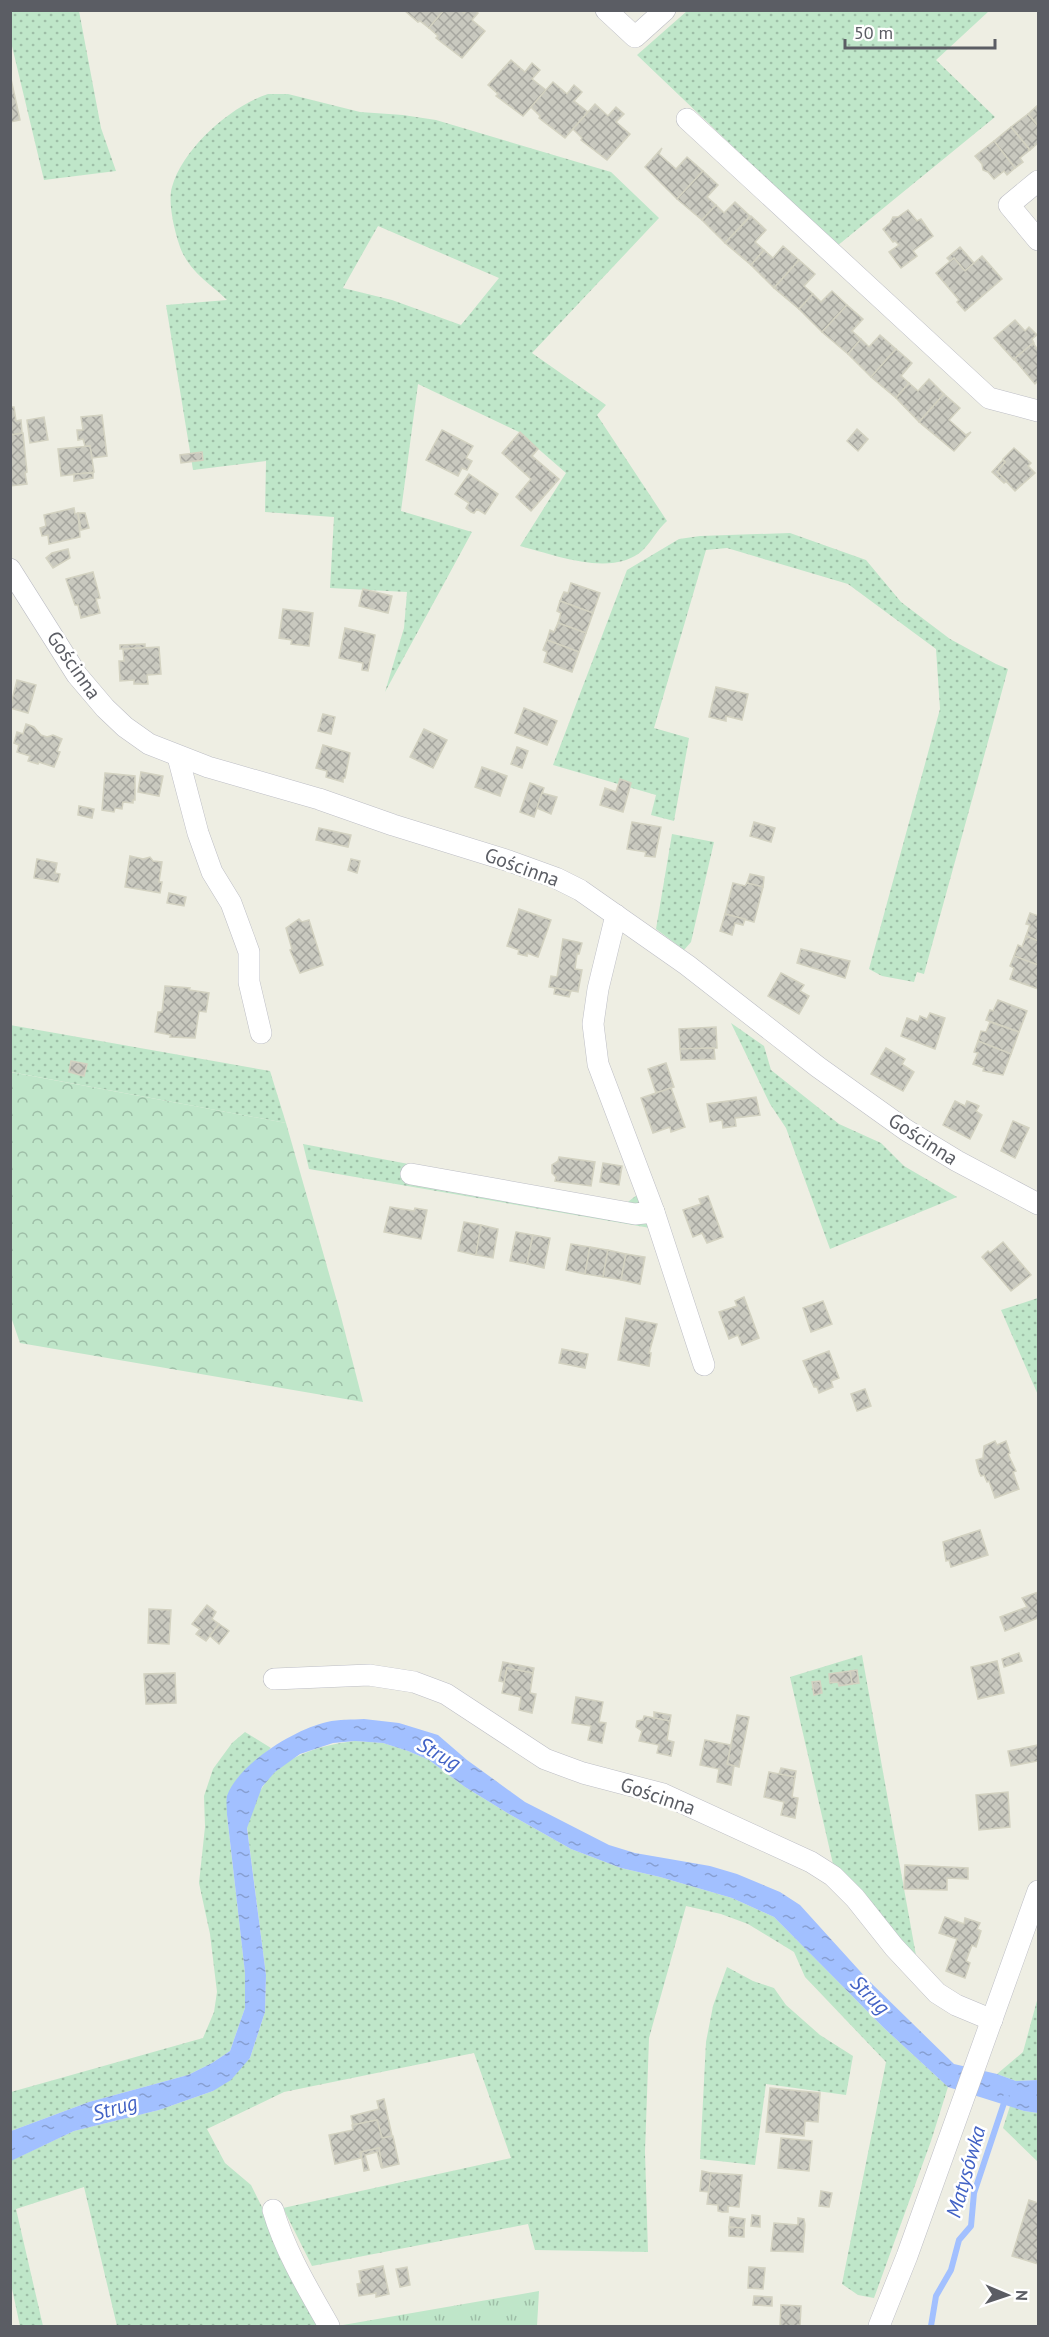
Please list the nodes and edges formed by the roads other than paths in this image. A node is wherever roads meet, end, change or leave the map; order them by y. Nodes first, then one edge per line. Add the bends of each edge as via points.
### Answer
1 (606, 10) edge
2 (665, 10) edge
3 (687, 119) dead end
4 (1038, 181) edge
5 (1038, 240) edge
6 (1038, 411) edge
7 (10, 568) edge
8 (178, 757) junction
9 (616, 915) junction
10 (261, 1033) dead end
11 (411, 1174) dead end
12 (1038, 1204) edge
13 (654, 1212) junction
14 (704, 1365) dead end
15 (274, 1678) dead end
16 (1038, 1892) edge
17 (989, 2029) junction
18 (273, 2210) dead end
19 (329, 2326) edge
20 (879, 2326) edge

1 - 2 street via 634,37
3 - 6 street via 989,398
4 - 5 street via 1009,205
7 - 8 street, Gościnna via 77,675 100,703 149,744
8 - 9 street, Gościnna via 556,878
8 - 10 street via 212,872 231,903 249,952 249,982
9 - 12 street, Gościnna via 906,1130
9 - 13 street via 593,1024 598,1064
11 - 13 street via 635,1214
13 - 14 street
15 - 17 street, Gościnna via 369,1675 414,1682 446,1694 545,1759 663,1794 800,1857 833,1876 937,1993
16 - 17 street
17 - 20 street
18 - 19 street via 279,2230

